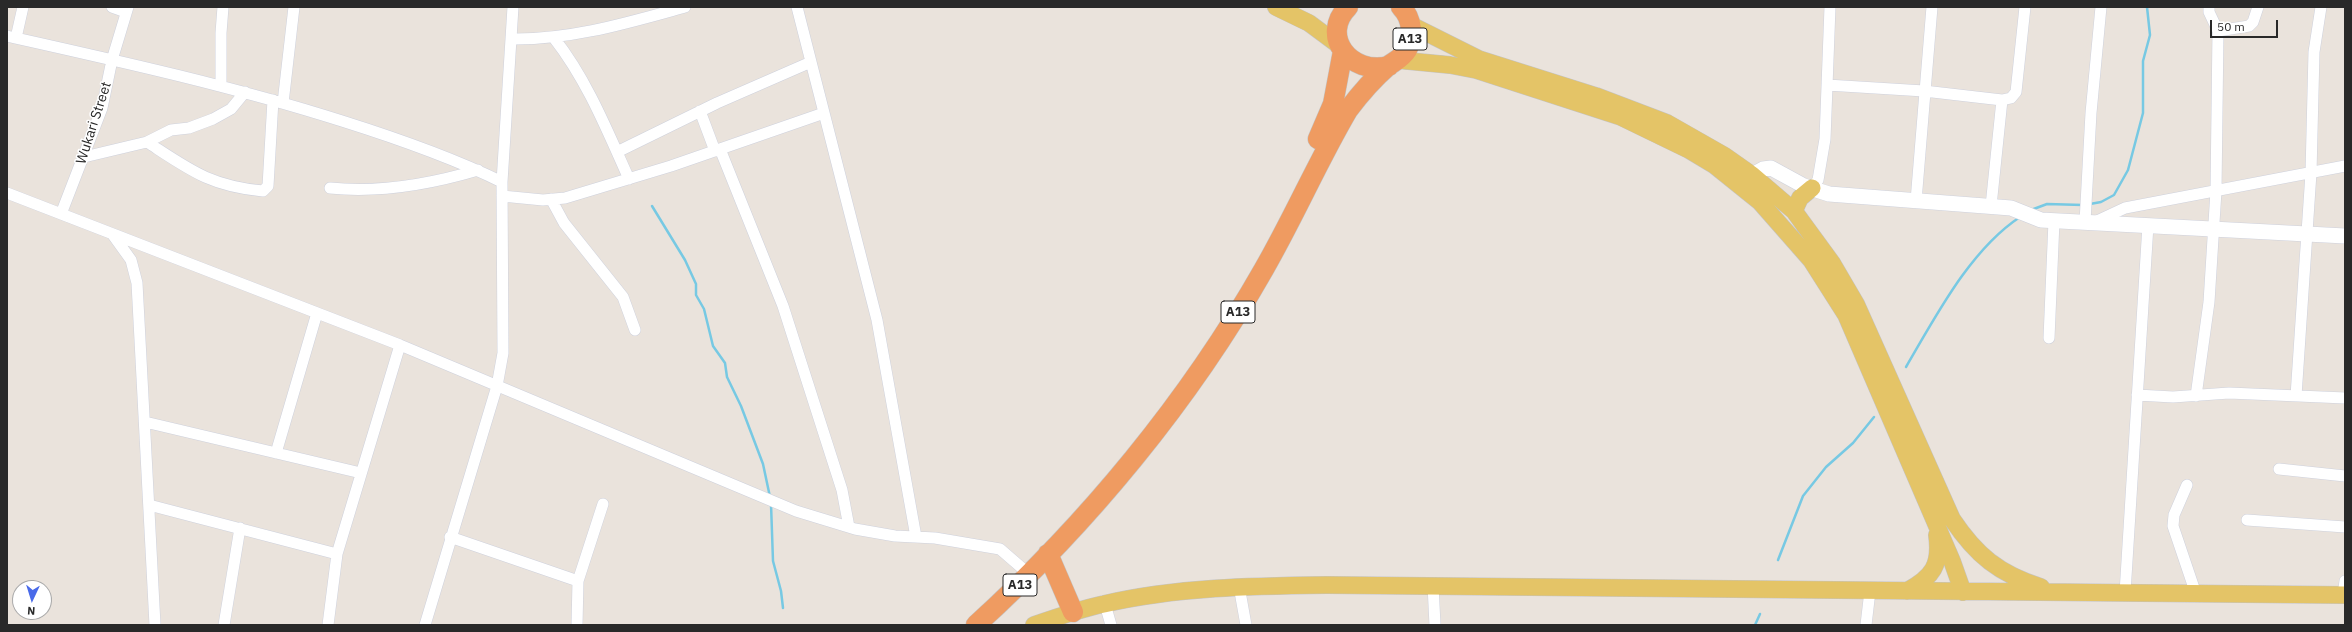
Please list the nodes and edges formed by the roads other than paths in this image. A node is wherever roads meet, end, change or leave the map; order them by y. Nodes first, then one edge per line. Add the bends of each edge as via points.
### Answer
1 (23, 7) edge
2 (112, 7) edge
3 (223, 7) edge
4 (294, 7) edge
5 (513, 7) edge
6 (685, 7) edge
7 (797, 7) edge
8 (1276, 7) edge
9 (1348, 7) edge
10 (1830, 7) edge
11 (1932, 7) edge
12 (2025, 7) edge
13 (2101, 7) edge
14 (2209, 7) edge
15 (2258, 7) edge
16 (2321, 7) edge
17 (127, 9) edge
18 (1406, 13) edge
19 (2218, 32) junction
20 (11, 37) edge
21 (554, 38) junction
22 (511, 39) junction
23 (1342, 49) junction
24 (112, 60) junction
25 (811, 62) junction
26 (1394, 63) junction
27 (1827, 85) junction
28 (221, 86) junction
29 (1924, 90) junction
30 (245, 92) junction
31 (2002, 100) junction
32 (278, 102) junction
33 (700, 112) junction
34 (824, 113) junction
35 (147, 142) junction
36 (718, 150) junction
37 (617, 152) junction
38 (84, 157) junction
39 (2345, 166) edge
40 (478, 170) junction
41 (2311, 173) junction
42 (1752, 175) junction
43 (629, 179) junction
44 (502, 182) junction
45 (330, 188) dead end
46 (1812, 188) junction
47 (2216, 191) junction
48 (7, 193) edge
49 (502, 196) junction
50 (551, 199) junction
51 (1916, 201) junction
52 (1991, 206) junction
53 (1794, 211) junction
54 (61, 214) junction
55 (2088, 214) junction
56 (2054, 221) junction
57 (2148, 225) junction
58 (2214, 229) junction
59 (113, 234) junction
60 (2306, 234) junction
61 (2345, 236) edge
62 (317, 313) junction
63 (636, 330) dead end
64 (2049, 338) dead end
65 (400, 345) junction
66 (496, 386) junction
67 (2137, 395) junction
68 (2196, 396) junction
69 (2296, 396) junction
70 (2345, 398) edge
71 (145, 422) junction
72 (276, 453) junction
73 (2280, 469) dead end
74 (361, 473) junction
75 (2345, 476) edge
76 (2187, 485) dead end
77 (603, 504) dead end
78 (149, 505) junction
79 (2247, 520) dead end
80 (1935, 523) junction
81 (849, 527) junction
82 (2345, 527) edge
83 (240, 528) junction
84 (450, 537) junction
85 (916, 537) junction
86 (1054, 548) junction
87 (337, 554) junction
88 (1030, 575) junction
89 (578, 581) junction
90 (1239, 586) junction
91 (1433, 586) junction
92 (2344, 590) edge
93 (1870, 591) junction
94 (1907, 591) junction
95 (2057, 591) junction
96 (1963, 592) junction
97 (2124, 593) junction
98 (2196, 594) junction
99 (1105, 604) junction
100 (1073, 612) junction
101 (155, 625) edge
102 (224, 625) edge
103 (328, 625) edge
104 (426, 625) edge
105 (577, 625) edge
106 (976, 625) edge
107 (1034, 625) edge
108 (1111, 625) edge
109 (1246, 625) edge
110 (1435, 625) edge
111 (1866, 625) edge

1 - 20 street
2 - 17 street
3 - 28 street
4 - 32 street
5 - 22 street
6 - 21 street via 597,30
7 - 25 street
8 - 23 main road via 1309,23
9 - 23 highway, A13 via 1339,22 1337,34
10 - 27 street
11 - 29 street
12 - 31 street via 2016,92 2011,98
13 - 55 street
14 - 19 street
15 - 19 street via 2249,26
16 - 41 street via 2314,52
17 - 24 street, Wukari Street
18 - 26 highway, A13 via 1411,38 1406,50
18 - 42 main road via 1479,58 1596,96 1667,123 1725,156
19 - 47 street
20 - 24 street
21 - 22 street
21 - 37 street via 571,59 589,91
22 - 44 street
23 - 26 highway, A13 via 1354,62 1368,68
23 - 86 highway, A13 via 1333,104 1326,122 1291,194 1252,264 1176,380 1077,507
24 - 28 street
24 - 38 street, Wukari Street via 102,108
25 - 33 street
25 - 34 street
26 - 80 main road via 1450,65 1476,70 1621,117 1714,165 1760,202 1811,260 1846,315
26 - 86 highway, A13 via 1348,110 1264,269 1192,380 1132,458
27 - 29 street
27 - 46 street via 1824,146 1818,180
28 - 30 street
29 - 31 street
29 - 51 street
30 - 32 street
30 - 35 street via 231,109 213,119 189,128 171,130
31 - 52 street
32 - 35 street via 268,186 263,191 222,185 200,176
32 - 40 street via 375,131
33 - 36 street
33 - 37 street
34 - 36 street
34 - 85 street via 877,320
35 - 38 street
36 - 43 street
36 - 81 street via 783,306 842,490
37 - 43 street
38 - 54 street, Wukari Street
39 - 41 street
40 - 44 street
40 - 45 street via 447,179 359,191
41 - 47 street
41 - 60 street
42 - 46 street via 1771,168
42 - 53 main road
43 - 50 street via 565,198
44 - 49 street
46 - 51 street via 1829,194
46 - 53 main road via 1800,198
47 - 55 street
47 - 58 street
48 - 54 street
49 - 50 street
49 - 66 street via 503,353
50 - 63 street via 564,223 624,297
51 - 52 street
52 - 56 street via 2022,210 2034,218
53 - 95 main road via 1832,263 1856,304 1942,498 1959,529 1986,560 2000,570 2015,578
54 - 59 street
55 - 56 street
55 - 57 street
56 - 64 street
57 - 58 street
57 - 67 street
58 - 60 street
58 - 68 street via 2209,302
59 - 62 street
59 - 71 street via 131,260 137,283
60 - 61 street
60 - 69 street
62 - 65 street
62 - 72 street
65 - 66 street
65 - 74 street
66 - 81 street via 796,511
66 - 84 street
67 - 68 street
67 - 97 street
68 - 69 street via 2229,393
69 - 70 street
71 - 72 street
71 - 78 street
72 - 74 street
73 - 75 street
74 - 87 street
76 - 98 street via 2174,515 2173,526
77 - 89 street
78 - 83 street
78 - 101 street
79 - 82 street
80 - 94 main road via 1938,542 1937,562 1928,577
80 - 96 main road
81 - 85 street via 895,536
83 - 87 street
83 - 102 street
84 - 89 street
84 - 104 street
85 - 88 street via 971,543 1000,550
86 - 88 highway, A13
86 - 100 highway
87 - 103 street
88 - 106 highway, A13
89 - 105 street
90 - 91 main road
90 - 99 main road via 1147,596
90 - 109 street
91 - 93 main road
91 - 110 street
92 - 98 main road
93 - 94 main road
93 - 111 street
94 - 96 main road
95 - 96 main road
95 - 97 main road
97 - 98 main road
99 - 100 main road
99 - 108 street
100 - 107 main road

